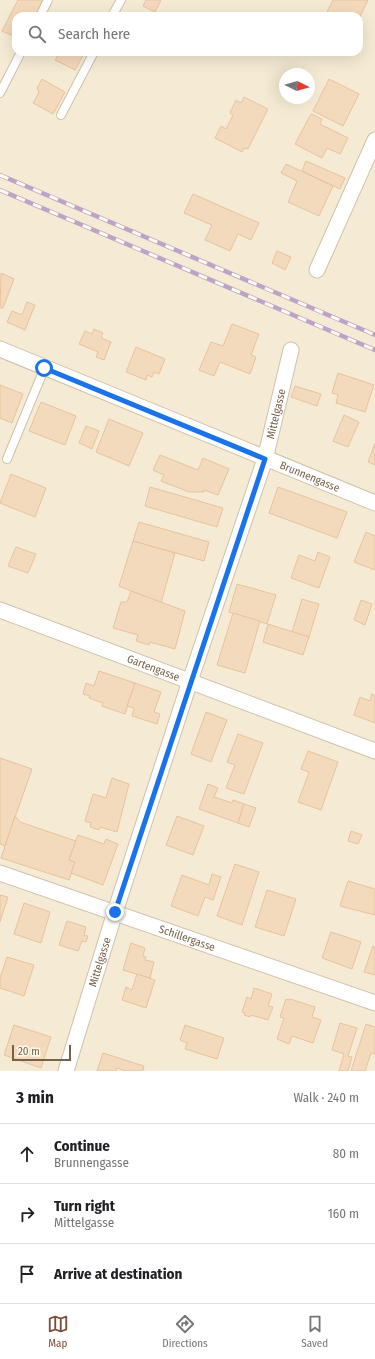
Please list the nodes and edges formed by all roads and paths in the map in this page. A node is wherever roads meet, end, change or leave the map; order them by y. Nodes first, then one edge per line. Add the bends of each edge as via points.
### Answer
1 (48, 0) edge
2 (121, 0) edge
3 (42, 12) edge
4 (114, 12) edge
5 (19, 56) edge
6 (92, 56) edge
7 (0, 93) edge
8 (61, 115) dead end
9 (375, 140) edge
10 (317, 270) dead end
11 (0, 349) edge
12 (291, 350) dead end
13 (44, 368) junction
14 (265, 459) junction
15 (7, 460) dead end
16 (375, 504) edge
17 (0, 610) edge
18 (190, 681) junction
19 (375, 751) edge
20 (0, 873) edge
21 (115, 912) junction
22 (375, 1003) edge
23 (66, 1071) edge

1 - 3 lane
2 - 4 lane
5 - 7 lane
6 - 8 lane
9 - 10 street
11 - 13 street, Brunnengasse
12 - 14 street, Mittelgasse
13 - 14 street, Brunnengasse
13 - 15 lane
14 - 16 street, Brunnengasse
14 - 18 street, Mittelgasse
17 - 18 street, Gartengasse
18 - 19 street, Gartengasse
18 - 21 street, Mittelgasse
20 - 21 street, Schillergasse
21 - 22 street, Schillergasse
21 - 23 street, Mittelgasse

